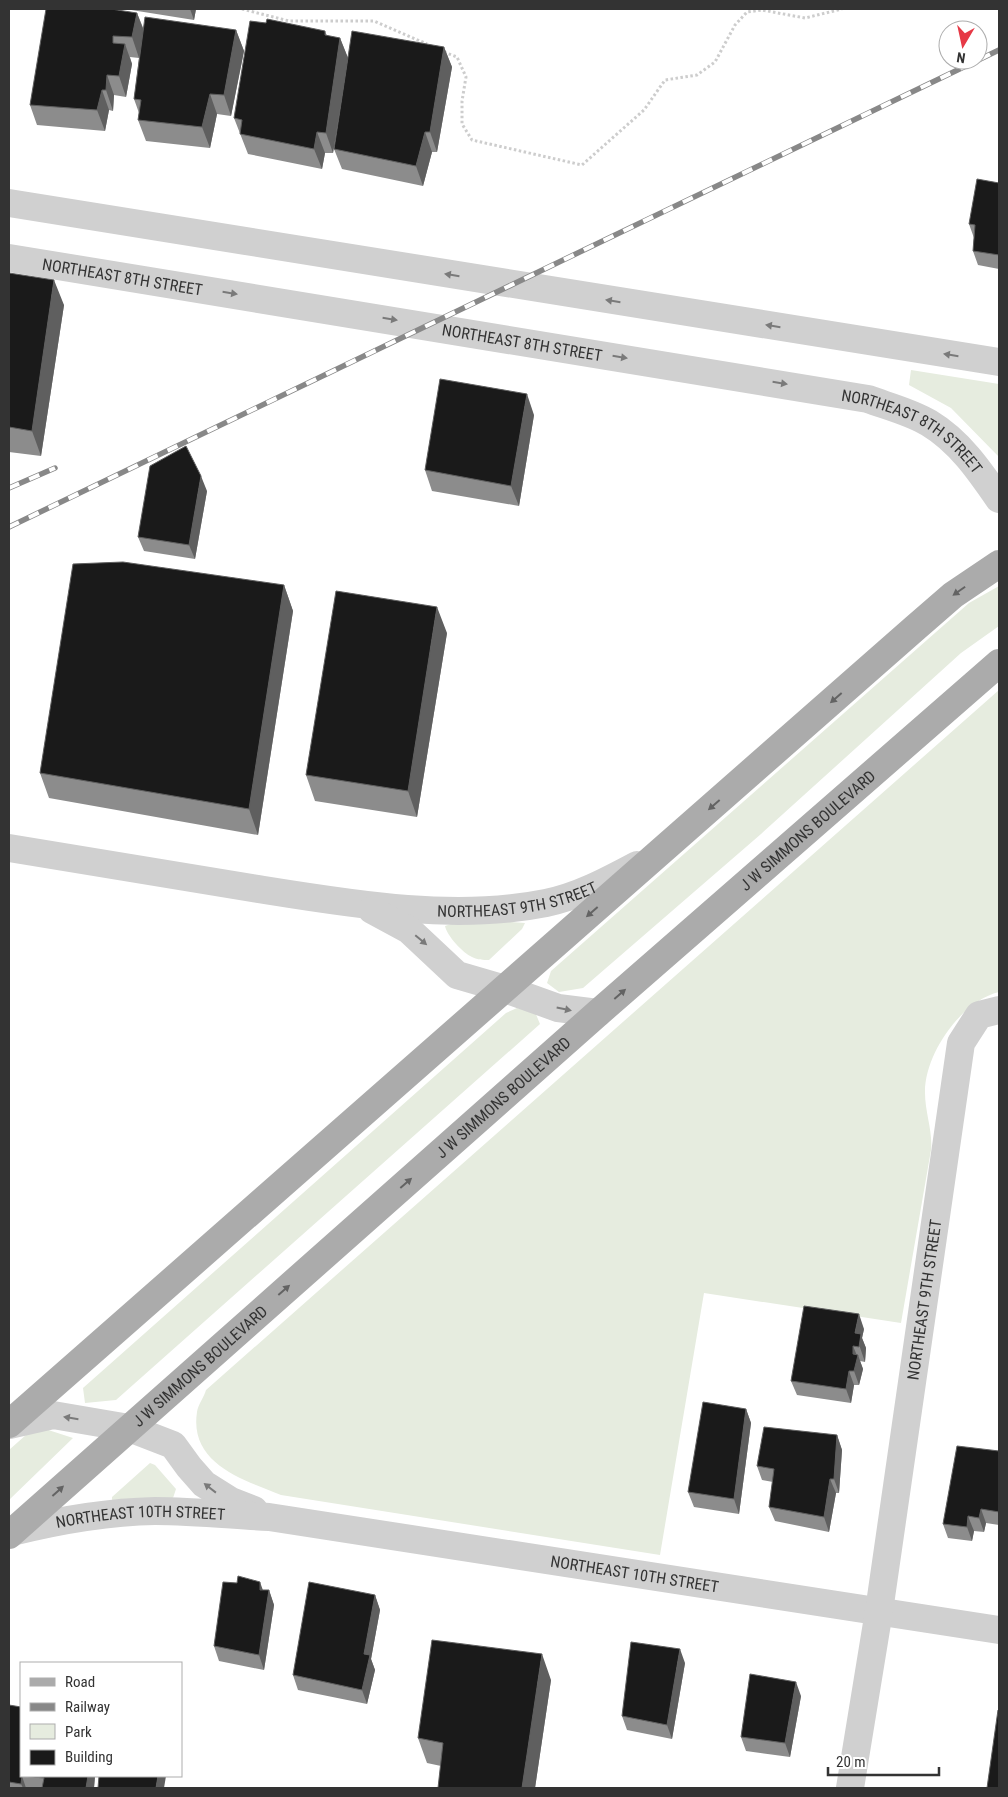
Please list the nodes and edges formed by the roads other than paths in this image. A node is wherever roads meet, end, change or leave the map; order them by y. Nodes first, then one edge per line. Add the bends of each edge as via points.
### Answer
1 (9, 203) edge
2 (9, 258) edge
3 (999, 362) edge
4 (999, 498) edge
5 (999, 564) edge
6 (999, 663) edge
7 (9, 848) edge
8 (660, 853) junction
9 (364, 906) junction
10 (505, 988) junction
11 (999, 1010) edge
12 (598, 1013) junction
13 (9, 1424) edge
14 (128, 1428) junction
15 (269, 1517) junction
16 (11, 1533) edge
17 (879, 1611) junction
18 (999, 1630) edge
19 (850, 1788) edge

3 -> 1 street
2 -> 4 street, NORTHEAST 8TH STREET via 868,399 928,422 946,435 979,469
5 -> 8 main road via 946,602
12 -> 6 main road, J W SIMMONS BOULEVARD
7 - 9 street, NORTHEAST 9TH STREET
8 - 9 street, NORTHEAST 9TH STREET via 596,887 545,903 468,910
8 -> 10 main road
9 -> 10 street, NORTHEAST 9TH STREET via 409,930 457,975
10 -> 12 street, NORTHEAST 9TH STREET via 558,1008
10 - 13 main road
11 - 17 street, NORTHEAST 9TH STREET via 979,1015 961,1043
14 -> 12 main road, J W SIMMONS BOULEVARD
14 -> 13 street, NORTHEAST 10TH STREET via 53,1415
15 -> 14 street, NORTHEAST 10TH STREET via 216,1493 188,1467 173,1445
16 -> 14 main road, J W SIMMONS BOULEVARD
15 - 16 street, NORTHEAST 10TH STREET via 131,1512 62,1520
15 - 17 street, NORTHEAST 10TH STREET
17 - 18 street, NORTHEAST 10TH STREET
17 - 19 street, NORTHEAST 9TH STREET

